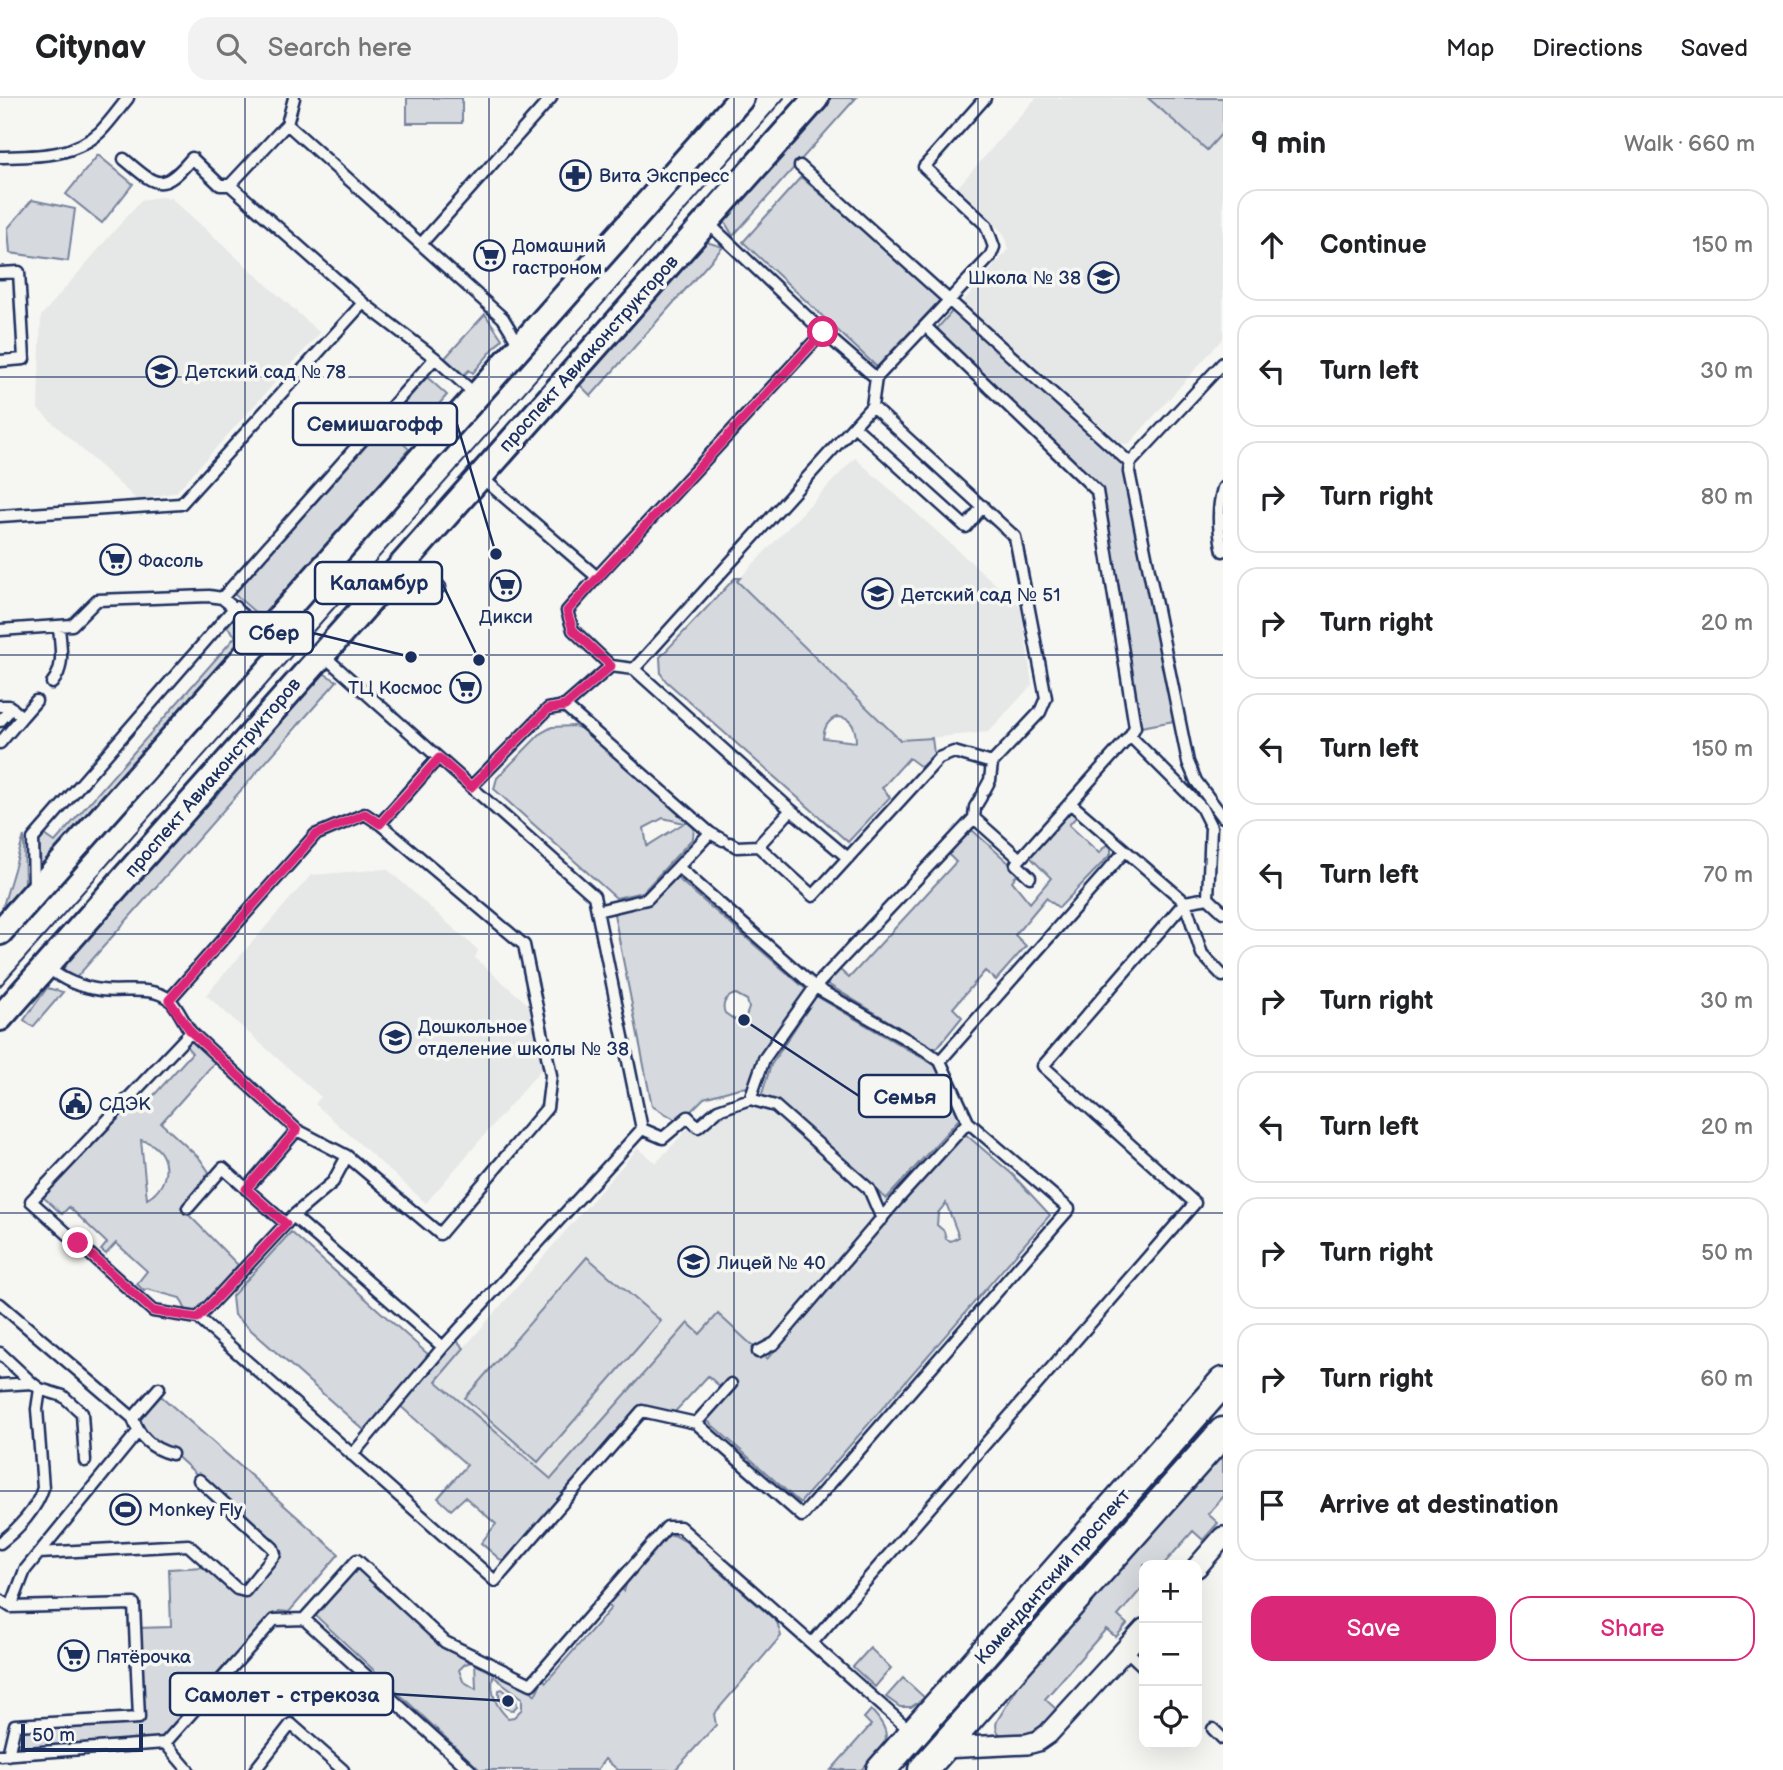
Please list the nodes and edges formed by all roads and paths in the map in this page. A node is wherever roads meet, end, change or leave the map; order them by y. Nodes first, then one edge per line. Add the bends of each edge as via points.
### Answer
1 (128, 98) edge
2 (294, 98) edge
3 (551, 98) edge
4 (741, 98) edge
5 (816, 98) edge
6 (985, 98) edge
7 (287, 124) junction
8 (0, 157) edge
9 (124, 159) dead end
10 (800, 166) dead end
11 (230, 185) junction
12 (706, 220) junction
13 (421, 244) junction
14 (0, 273) edge
15 (950, 300) junction
16 (363, 303) junction
17 (925, 326) junction
18 (823, 332) junction
19 (520, 346) junction
20 (435, 359) junction
21 (0, 361) edge
22 (1223, 363) edge
23 (876, 379) junction
24 (477, 396) junction
25 (872, 406) junction
26 (854, 426) junction
27 (1130, 463) junction
28 (479, 476) junction
29 (1223, 488) edge
30 (983, 506) junction
31 (0, 516) edge
32 (1223, 551) edge
33 (407, 557) junction
34 (597, 577) junction
35 (440, 587) dead end
36 (222, 598) junction
37 (235, 607) junction
38 (59, 626) junction
39 (0, 629) edge
40 (266, 633) junction
41 (322, 654) junction
42 (611, 666) junction
43 (634, 669) junction
44 (52, 683) dead end
45 (36, 701) dead end
46 (0, 706) edge
47 (565, 706) junction
48 (12, 708) junction
49 (22, 717) junction
50 (0, 721) edge
51 (1130, 736) junction
52 (0, 743) edge
53 (439, 758) junction
54 (992, 764) junction
55 (471, 787) junction
56 (1070, 803) junction
57 (791, 810) junction
58 (1223, 817) edge
59 (974, 818) junction
60 (380, 824) junction
61 (710, 833) junction
62 (758, 846) junction
63 (1125, 851) junction
64 (848, 858) junction
65 (1020, 859) junction
66 (678, 867) junction
67 (1030, 877) dead end
68 (34, 894) junction
69 (1208, 898) junction
70 (1185, 902) junction
71 (597, 911) junction
72 (1223, 912) edge
73 (0, 932) edge
74 (46, 966) junction
75 (1222, 972) edge
76 (815, 986) junction
77 (169, 1000) junction
78 (0, 1018) edge
79 (191, 1032) junction
80 (940, 1062) junction
81 (750, 1098) junction
82 (968, 1122) junction
83 (642, 1129) junction
84 (297, 1130) junction
85 (347, 1156) junction
86 (246, 1189) junction
87 (188, 1208) dead end
88 (882, 1219) junction
89 (290, 1220) junction
90 (0, 1304) edge
91 (198, 1318) junction
92 (443, 1347) junction
93 (758, 1352) dead end
94 (0, 1353) edge
95 (1223, 1382) edge
96 (731, 1384) dead end
97 (0, 1385) edge
98 (36, 1386) junction
99 (159, 1388) dead end
100 (133, 1418) junction
101 (696, 1423) junction
102 (1223, 1432) edge
103 (137, 1433) junction
104 (172, 1454) dead end
105 (352, 1455) junction
106 (85, 1461) dead end
107 (200, 1480) dead end
108 (1223, 1536) edge
109 (0, 1542) edge
110 (39, 1553) junction
111 (1202, 1561) edge
112 (0, 1600) edge
113 (11, 1607) junction
114 (304, 1619) junction
115 (1139, 1635) edge
116 (812, 1643) junction
117 (1126, 1650) junction
118 (1139, 1662) edge
119 (1213, 1729) dead end
120 (914, 1733) junction
121 (1223, 1739) edge
122 (165, 1743) junction
123 (943, 1748) junction
124 (4, 1755) edge
125 (342, 1769) edge
126 (188, 1770) edge
127 (255, 1770) edge
128 (325, 1770) edge
129 (470, 1770) edge
130 (881, 1770) edge
131 (923, 1770) edge

1 - 8 lane via 99,133 70,151
2 - 7 lane
3 - 13 lane
4 - 19 street
5 - 12 street, проспект Авиаконструкторов
6 - 15 lane via 924,167 986,225 994,247
7 - 11 lane
7 - 13 lane
9 - 11 lane via 156,183 176,177 192,158 220,185
10 - 15 lane
11 - 16 lane
12 - 18 lane
12 - 28 street, проспект Авиаконструкторов
13 - 19 lane via 503,318
14 - 21 lane via 19,272 24,359
15 - 17 lane
15 - 27 lane
16 - 20 lane
16 - 31 lane via 181,504
17 - 23 lane
17 - 51 lane via 1097,491 1135,715
18 - 23 lane
18 - 34 lane
19 - 24 street
20 - 24 lane
20 - 36 lane
22 - 27 lane
23 - 25 lane
24 - 40 street
25 - 26 lane
25 - 30 lane
26 - 30 lane via 966,527
26 - 43 lane
27 - 58 lane via 1188,762 1196,782
28 - 33 street, проспект Авиаконструкторов
28 - 34 lane
29 - 32 lane via 1219,534
30 - 54 lane via 1009,529 1018,546 1046,698 1040,712
33 - 35 lane
33 - 41 street, проспект Авиаконструкторов
34 - 42 lane via 567,611 573,630
36 - 37 lane
36 - 38 lane via 97,600 72,625
37 - 40 lane
37 - 68 lane via 33,839
38 - 39 lane
38 - 44 lane via 61,662
40 - 68 street
41 - 53 lane
41 - 74 street, проспект Авиаконструкторов
42 - 43 lane
42 - 47 lane
43 - 57 lane
45 - 49 lane
46 - 48 lane
47 - 55 lane via 548,709
47 - 61 lane
48 - 49 lane
48 - 50 lane
49 - 52 lane
51 - 56 lane
51 - 69 lane via 1201,807 1211,827
53 - 55 lane
53 - 60 lane
54 - 59 lane
54 - 64 lane via 954,752 939,758
55 - 71 lane via 593,896
56 - 63 lane
56 - 65 lane
57 - 62 lane
57 - 64 lane
59 - 65 lane
59 - 76 lane
60 - 77 lane via 365,814 315,835
60 - 85 lane via 524,945 551,1075 547,1108 440,1234
61 - 62 lane via 737,847
61 - 66 lane
62 - 64 lane via 813,895
63 - 70 lane
63 - 80 lane
65 - 67 lane via 1016,864
66 - 71 lane via 647,898
66 - 76 lane
68 - 73 street
69 - 70 lane
69 - 72 lane
70 - 75 lane via 1202,954
70 - 116 lane via 1043,1066 1195,1203
71 - 83 lane
74 - 77 lane via 78,986 159,994
74 - 78 street, проспект Авиаконструкторов
76 - 80 lane
76 - 81 lane via 765,1059
77 - 79 lane
79 - 84 lane
79 - 91 lane via 31,1201 153,1311
80 - 82 lane
81 - 83 lane via 718,1110 698,1127 688,1117 663,1138
81 - 88 lane via 775,1106 869,1189
82 - 88 lane
82 - 101 lane via 1069,1209 802,1516
83 - 92 lane
84 - 85 lane
84 - 86 lane
85 - 89 lane via 333,1182
86 - 87 lane via 223,1168
86 - 89 lane
88 - 93 lane via 775,1343
89 - 91 lane
89 - 92 lane
90 - 100 lane
91 - 105 lane
92 - 105 lane
94 - 98 lane
95 - 120 main road, Комендантский проспект
96 - 101 lane
97 - 98 lane
98 - 106 lane via 63,1396 82,1413
98 - 109 lane via 43,1488 34,1508
99 - 100 lane
100 - 103 lane
101 - 105 lane via 642,1411 495,1580
102 - 123 main road, Комендантский проспект
103 - 104 lane via 158,1451
103 - 110 lane
107 - 110 lane via 273,1548 275,1554 245,1591 188,1545
108 - 111 street
110 - 113 lane via 25,1570
112 - 113 lane
113 - 124 lane via 134,1604 139,1718 15,1725
114 - 116 lane via 357,1560 445,1642 531,1684 667,1527 680,1527
114 - 122 lane via 274,1620
114 - 129 lane
115 - 117 street
116 - 120 lane
117 - 118 lane
117 - 123 street via 1038,1741
119 - 121 lane
120 - 130 main road, Комендантский проспект
122 - 124 lane
122 - 126 lane
123 - 131 main road, Комендантский проспект
125 - 127 lane via 290,1724
125 - 128 lane

